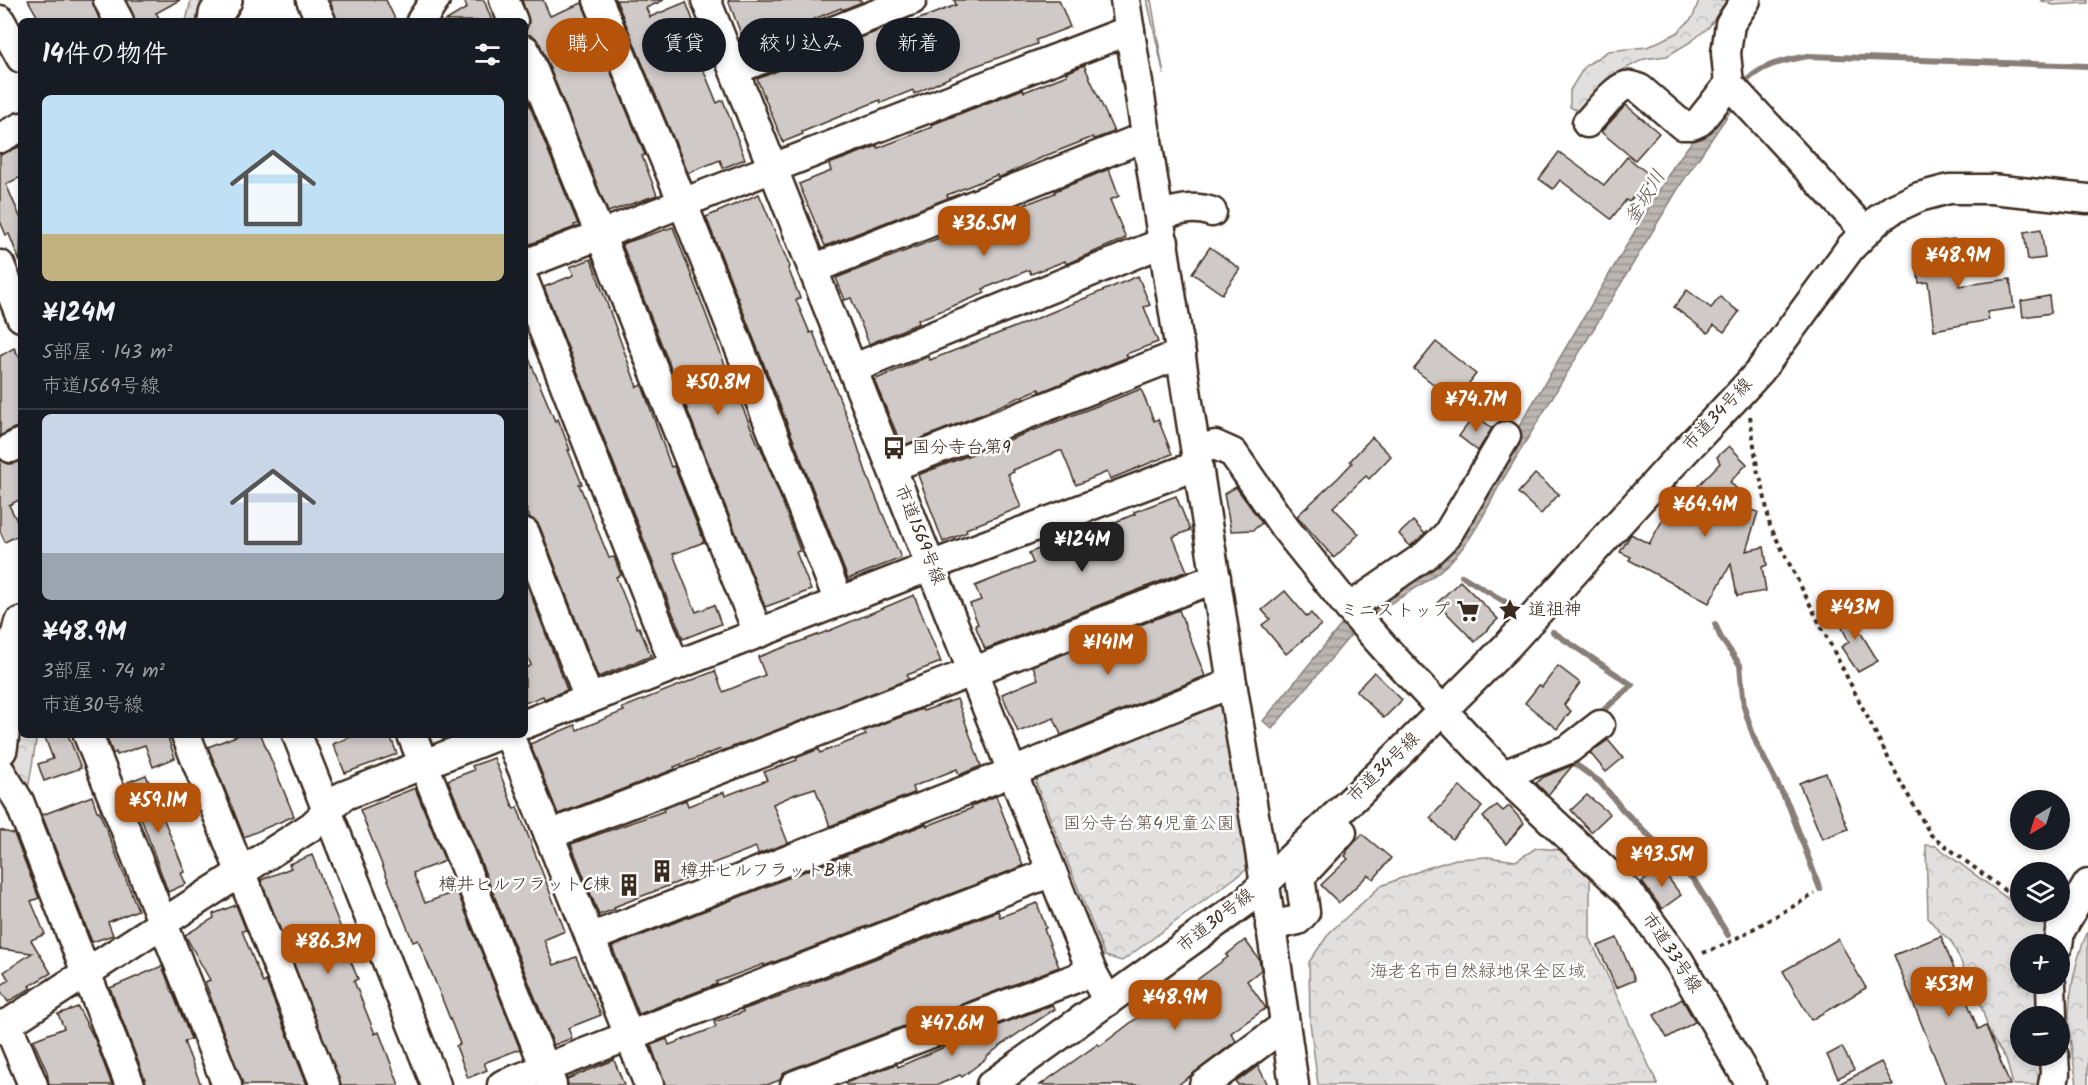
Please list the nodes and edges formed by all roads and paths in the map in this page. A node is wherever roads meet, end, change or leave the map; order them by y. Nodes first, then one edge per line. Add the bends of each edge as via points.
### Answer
1 (108, 0) edge
2 (311, 0) edge
3 (409, 0) edge
4 (435, 0) edge
5 (504, 0) edge
6 (598, 0) edge
7 (706, 0) edge
8 (912, 0) edge
9 (1125, 0) edge
10 (1746, 0) edge
11 (117, 18) edge
12 (320, 18) edge
13 (418, 18) edge
14 (422, 18) edge
15 (512, 18) edge
16 (0, 20) edge
17 (1130, 30) junction
18 (18, 53) edge
19 (528, 57) edge
20 (734, 70) junction
21 (1735, 90) junction
22 (1587, 123) dead end
23 (18, 129) edge
24 (1147, 136) junction
25 (0, 138) edge
26 (773, 168) junction
27 (2088, 199) edge
28 (682, 203) junction
29 (1212, 212) dead end
30 (1161, 229) junction
31 (1866, 231) junction
32 (601, 235) junction
33 (528, 263) edge
34 (813, 269) junction
35 (2, 276) edge
36 (528, 291) edge
37 (18, 311) edge
38 (1181, 354) junction
39 (852, 369) junction
40 (1740, 393) junction
41 (1506, 436) dead end
42 (1197, 457) junction
43 (892, 466) junction
44 (528, 541) edge
45 (931, 566) junction
46 (1216, 578) junction
47 (839, 602) junction
48 (1349, 608) junction
49 (758, 633) junction
50 (18, 636) edge
51 (675, 666) junction
52 (973, 673) junction
53 (1232, 683) junction
54 (589, 699) junction
55 (1442, 710) junction
56 (528, 723) edge
57 (1600, 725) dead end
58 (89, 738) edge
59 (187, 738) edge
60 (298, 738) edge
61 (413, 738) edge
62 (490, 738) edge
63 (510, 738) edge
64 (0, 750) edge
65 (423, 764) junction
66 (1011, 772) junction
67 (1380, 773) junction
68 (1503, 775) junction
69 (326, 810) junction
70 (549, 835) junction
71 (240, 872) junction
72 (1052, 872) junction
73 (1265, 882) junction
74 (2088, 884) edge
75 (1815, 894) dead end
76 (2010, 895) edge
77 (163, 923) junction
78 (1270, 926) junction
79 (2060, 934) edge
80 (590, 938) junction
81 (1679, 962) junction
82 (85, 972) junction
83 (1092, 972) junction
84 (1108, 1000) junction
85 (1285, 1025) junction
86 (4, 1026) edge
87 (629, 1036) junction
88 (2055, 1066) edge
89 (548, 1077) edge
90 (33, 1085) edge
91 (130, 1085) edge
92 (227, 1085) edge
93 (325, 1085) edge
94 (436, 1085) edge
95 (502, 1085) edge
96 (649, 1085) edge
97 (795, 1085) edge
98 (991, 1085) edge
99 (1204, 1085) edge
100 (1294, 1085) edge
101 (1751, 1085) edge
102 (2053, 1085) edge

1 - 11 street
2 - 12 street
3 - 13 street
4 - 14 street
5 - 15 street
6 - 28 street
7 - 20 street, 市道1569号線
8 - 20 street
9 - 17 street
10 - 21 street via 1730,24 1726,53
16 - 18 street
17 - 24 street
17 - 26 street
19 - 32 street
20 - 26 street, 市道1569号線
21 - 22 street via 1699,122 1682,125 1640,89 1623,86
21 - 31 street
23 - 25 street
24 - 30 street
24 - 34 street
26 - 28 street
26 - 34 street, 市道1569号線
27 - 31 street, 市道34号線 via 1991,189 1949,189 1893,209
28 - 32 street
28 - 47 street
29 - 30 street via 1190,208
30 - 38 street
30 - 39 street
31 - 40 street, 市道34号線
32 - 33 street
32 - 49 street
34 - 39 street, 市道1569号線
35 - 37 street
36 - 51 street
38 - 42 street
38 - 43 street
39 - 43 street, 市道1569号線
40 - 55 street, 市道34号線 via 1508,645
40 - 76 path via 1749,411 1770,526 1901,783 1930,835
41 - 48 street via 1448,535 1426,555
42 - 45 street, 市道33号線
42 - 46 street
42 - 48 street, 市道33号線 via 1215,445 1233,453 1285,528
43 - 45 street, 市道1569号線
44 - 54 street
45 - 47 street, 市道33号線
45 - 52 street, 市道1569号線
46 - 52 street
46 - 53 street
47 - 49 street, 市道33号線
48 - 55 street, 市道33号線
49 - 51 street, 市道33号線
50 - 64 main road
51 - 54 street, 市道33号線
52 - 66 street, 市道1569号線
52 - 70 street
53 - 66 street
53 - 73 street
54 - 56 street, 市道33号線
55 - 67 street, 市道34号線
55 - 68 street, 市道33号線
57 - 68 street via 1563,751
58 - 77 street
59 - 71 street
60 - 69 street
61 - 65 street
62 - 65 street
63 - 70 street
64 - 82 street
65 - 69 street via 343,796
65 - 89 street
66 - 72 street, 市道1569号線
66 - 80 street
67 - 73 street, 市道34号線
67 - 78 street via 1387,784 1300,877 1305,912 1298,920
68 - 81 street, 市道33号線 via 1630,894
69 - 71 street via 312,826
69 - 94 street
70 - 80 street
71 - 77 street
71 - 93 street
72 - 83 street, 市道1569号線
72 - 87 street
73 - 78 street
73 - 84 street, 市道30号線 via 1245,902
74 - 79 street
75 - 81 path via 1728,943
77 - 82 street
77 - 92 street
78 - 85 street
80 - 87 street
81 - 101 street, 市道33号線
82 - 86 street
82 - 91 street
83 - 84 street, 市道1569号線
83 - 97 street
84 - 98 street, 市道30号線
85 - 99 street
85 - 100 street
86 - 90 street
87 - 89 street
87 - 96 street
88 - 102 street
89 - 95 street

